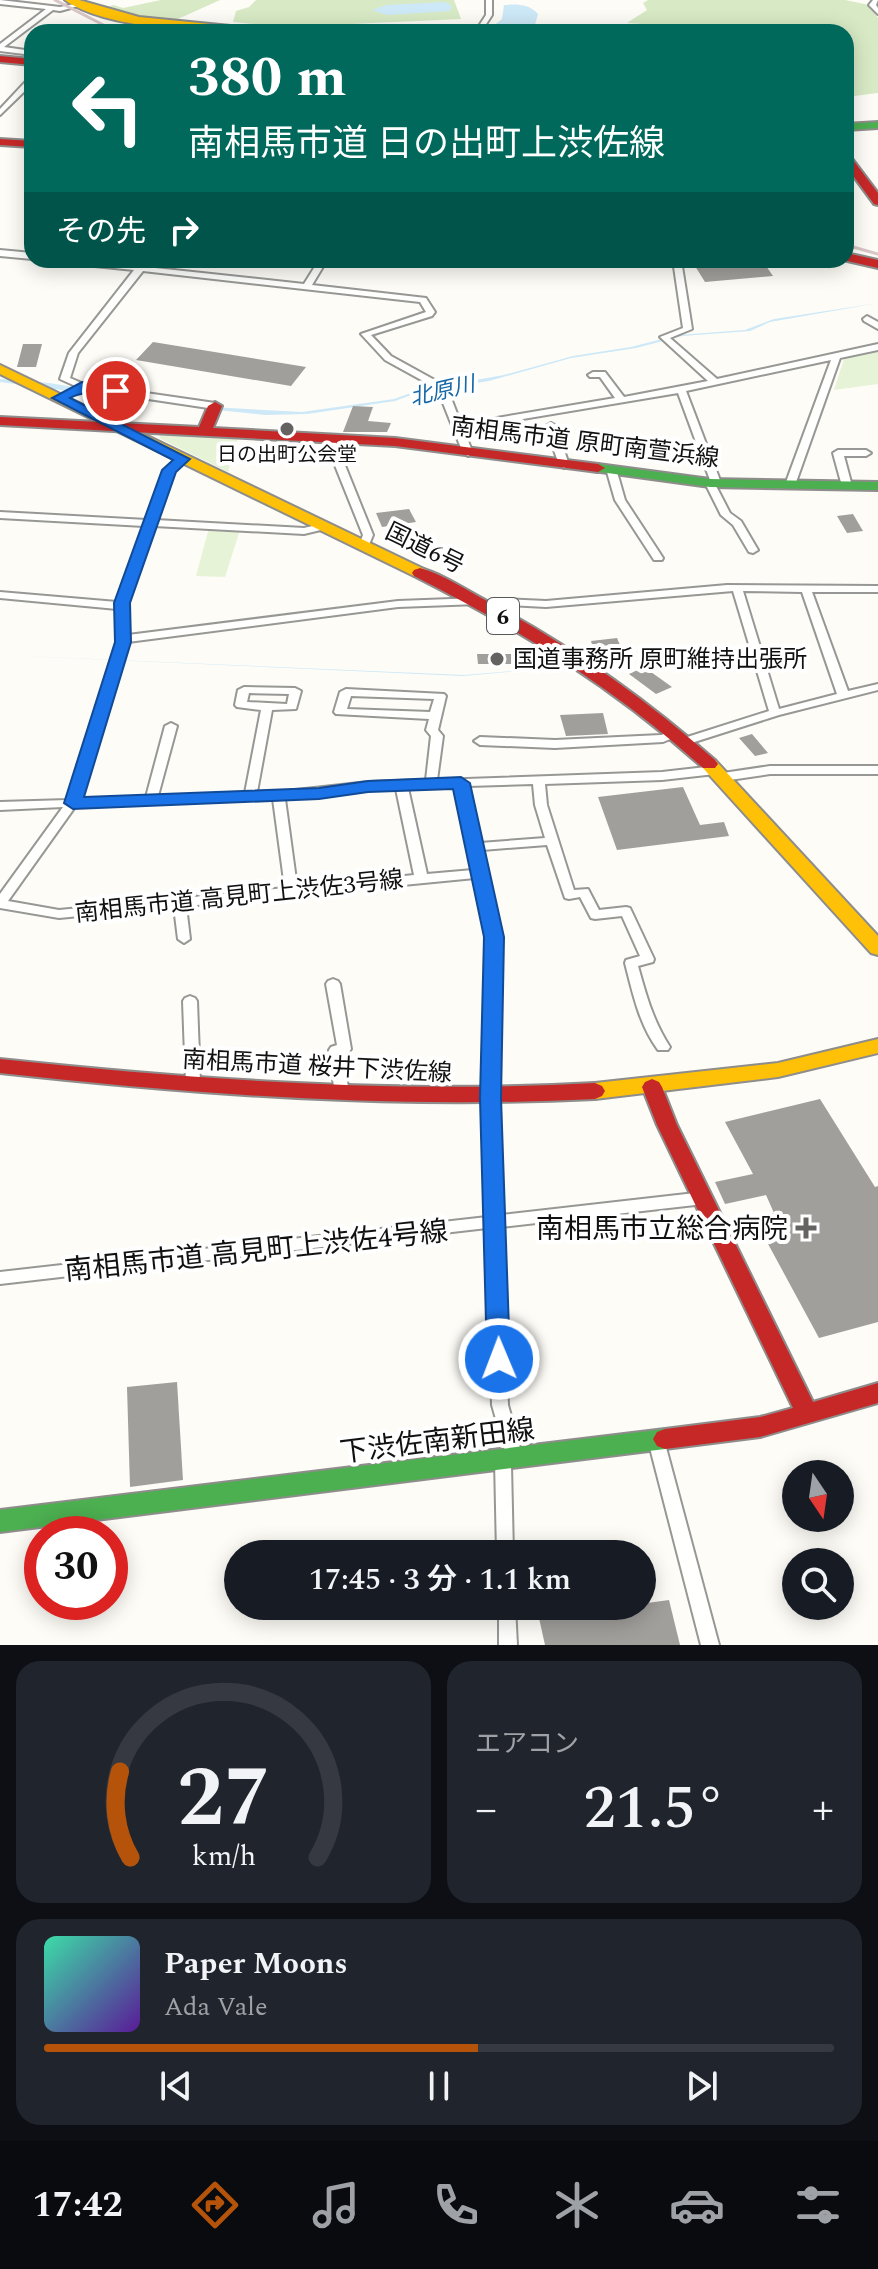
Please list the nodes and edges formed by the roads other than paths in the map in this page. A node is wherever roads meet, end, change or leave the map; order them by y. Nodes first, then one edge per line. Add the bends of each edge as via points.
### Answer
1 (489, 0) edge
2 (877, 0) edge
3 (0, 2) edge
4 (75, 3) edge
5 (52, 8) junction
6 (878, 12) edge
7 (31, 24) edge
8 (188, 24) edge
9 (483, 24) edge
10 (24, 30) edge
11 (0, 48) edge
12 (24, 52) edge
13 (0, 59) edge
14 (24, 61) edge
15 (24, 88) edge
16 (0, 113) edge
17 (878, 125) edge
18 (854, 126) edge
19 (0, 142) edge
20 (24, 144) edge
21 (854, 167) edge
22 (878, 170) edge
23 (854, 172) edge
24 (878, 201) edge
25 (0, 253) edge
26 (24, 255) edge
27 (854, 259) edge
28 (878, 264) edge
29 (141, 268) edge
30 (174, 268) edge
31 (318, 268) edge
32 (678, 268) edge
33 (307, 286) junction
34 (867, 319) dead end
35 (878, 326) edge
36 (878, 347) edge
37 (836, 358) junction
38 (0, 369) edge
39 (593, 375) dead end
40 (715, 382) junction
41 (681, 389) junction
42 (68, 392) junction
43 (621, 400) junction
44 (211, 416) junction
45 (0, 421) edge
46 (118, 426) junction
47 (551, 426) dead end
48 (459, 427) junction
49 (329, 438) junction
50 (468, 453) junction
51 (866, 453) dead end
52 (183, 459) junction
53 (564, 465) junction
54 (612, 472) junction
55 (713, 483) junction
56 (790, 485) junction
57 (847, 486) junction
58 (878, 486) edge
59 (0, 515) edge
60 (149, 523) junction
61 (325, 526) junction
62 (364, 545) junction
63 (753, 550) dead end
64 (658, 558) dead end
65 (737, 588) junction
66 (806, 589) junction
67 (877, 592) edge
68 (0, 595) edge
69 (483, 604) junction
70 (121, 606) junction
71 (123, 639) junction
72 (878, 687) edge
73 (844, 697) junction
74 (267, 707) dead end
75 (775, 713) junction
76 (433, 716) junction
77 (171, 726) dead end
78 (681, 737) junction
79 (480, 741) dead end
80 (878, 770) edge
81 (719, 773) junction
82 (539, 780) junction
83 (461, 783) junction
84 (431, 784) junction
85 (401, 785) junction
86 (278, 794) junction
87 (250, 796) junction
88 (151, 800) junction
89 (73, 803) junction
90 (0, 806) edge
91 (552, 841) junction
92 (475, 847) junction
93 (480, 873) junction
94 (421, 877) junction
95 (291, 889) junction
96 (179, 900) junction
97 (0, 904) edge
98 (184, 939) dead end
99 (878, 948) edge
100 (333, 984) dead end
101 (190, 1001) dead end
102 (878, 1046) edge
103 (663, 1047) dead end
104 (0, 1066) edge
105 (193, 1083) junction
106 (652, 1087) junction
107 (342, 1094) junction
108 (490, 1098) junction
109 (704, 1198) junction
110 (495, 1223) junction
111 (0, 1278) edge
112 (878, 1393) edge
113 (808, 1415) junction
114 (656, 1440) junction
115 (509, 1460) junction
116 (0, 1521) edge
117 (506, 1540) edge
118 (507, 1620) edge
119 (508, 1645) edge
120 (710, 1645) edge

1 - 9 street
2 - 6 street via 872,5
3 - 5 street
4 - 5 street
4 - 8 main road via 124,17
5 - 7 street
10 - 11 street
11 - 12 street
13 - 14 main road
15 - 16 street
17 - 18 main road
19 - 20 main road
21 - 22 main road
23 - 24 main road
25 - 26 street
27 - 28 main road
29 - 42 street via 74,353 65,379
30 - 33 street
31 - 33 street
32 - 40 street via 688,329 666,339
33 - 48 street via 423,300 429,314 365,334 388,358 439,388
34 - 35 street
36 - 37 street
37 - 40 street
37 - 56 street
38 - 42 main road, 国道6号 / 6
39 - 43 street via 602,374
40 - 41 street
41 - 43 street
41 - 55 street
42 - 44 street
42 - 46 main road, 国道6号 / 6
43 - 48 street
44 - 46 main road, 南相馬市道 原町南萱浜線
44 - 49 main road, 南相馬市道 原町南萱浜線
45 - 46 main road, 南相馬市道 原町南萱浜線
46 - 52 main road, 国道6号 / 6
47 - 53 street
48 - 50 street
49 - 50 main road, 南相馬市道 原町南萱浜線
49 - 62 street via 368,535
50 - 53 main road, 南相馬市道 原町南萱浜線
51 - 57 street via 838,453
52 - 60 street via 169,470
52 - 61 main road, 国道6号 / 6
53 - 54 main road, 南相馬市道 原町南萱浜線
54 - 55 main road, 南相馬市道 原町南萱浜線
54 - 64 street via 620,500
55 - 56 main road, 南相馬市道 原町南萱浜線
55 - 63 street via 726,515
56 - 57 main road, 南相馬市道 原町南萱浜線
57 - 58 main road, 南相馬市道 原町南萱浜線
59 - 60 street
60 - 61 street via 312,531
60 - 70 street
61 - 62 main road, 国道6号 / 6
62 - 69 main road, 国道6号 / 6
65 - 66 street
65 - 69 street
65 - 75 street
66 - 67 street
66 - 73 street
68 - 70 street
69 - 71 street via 398,604
69 - 78 main road, 国道6号 / 6 via 593,669
70 - 71 street
71 - 89 street
72 - 73 street
73 - 75 street
74 - 87 street
75 - 78 street
76 - 76 street via 440,696 346,692 340,712
76 - 84 street via 437,736
77 - 88 street
78 - 79 street via 555,744
78 - 81 main road, 国道6号 / 6
80 - 81 street
81 - 82 street
81 - 99 main road, 国道6号 / 6
82 - 83 street
82 - 91 street
83 - 84 street
83 - 92 street
84 - 85 street
85 - 86 street
85 - 94 street
86 - 87 street
86 - 95 street
87 - 88 street
88 - 89 street
89 - 90 street
89 - 97 street
91 - 92 street
91 - 103 street via 569,895 584,892 595,915 626,911 648,959 631,963 645,1016
92 - 93 street
93 - 94 street, 南相馬市道 高見町上渋佐3号線
93 - 108 street via 494,937
94 - 95 street, 南相馬市道 高見町上渋佐3号線
95 - 96 street, 南相馬市道 高見町上渋佐3号線
96 - 97 street, 南相馬市道 高見町上渋佐3号線 via 59,914
96 - 98 street
100 - 107 street
101 - 105 street
102 - 106 main road, 南相馬市道 桜井下渋佐線 via 806,1067
104 - 105 main road, 南相馬市道 桜井下渋佐線
105 - 107 main road, 南相馬市道 桜井下渋佐線
106 - 108 main road, 南相馬市道 桜井下渋佐線
106 - 109 main road
107 - 108 main road, 南相馬市道 桜井下渋佐線
108 - 110 street
109 - 110 street, 南相馬市道 高見町上渋佐4号線
109 - 113 main road
110 - 111 street, 南相馬市道 高見町上渋佐4号線
110 - 115 street via 500,1405
112 - 113 main road, 下渋佐南新田線
113 - 114 main road, 下渋佐南新田線 via 760,1427
114 - 115 main road, 下渋佐南新田線
114 - 120 street
115 - 116 main road, 下渋佐南新田線
115 - 117 street
118 - 119 street

